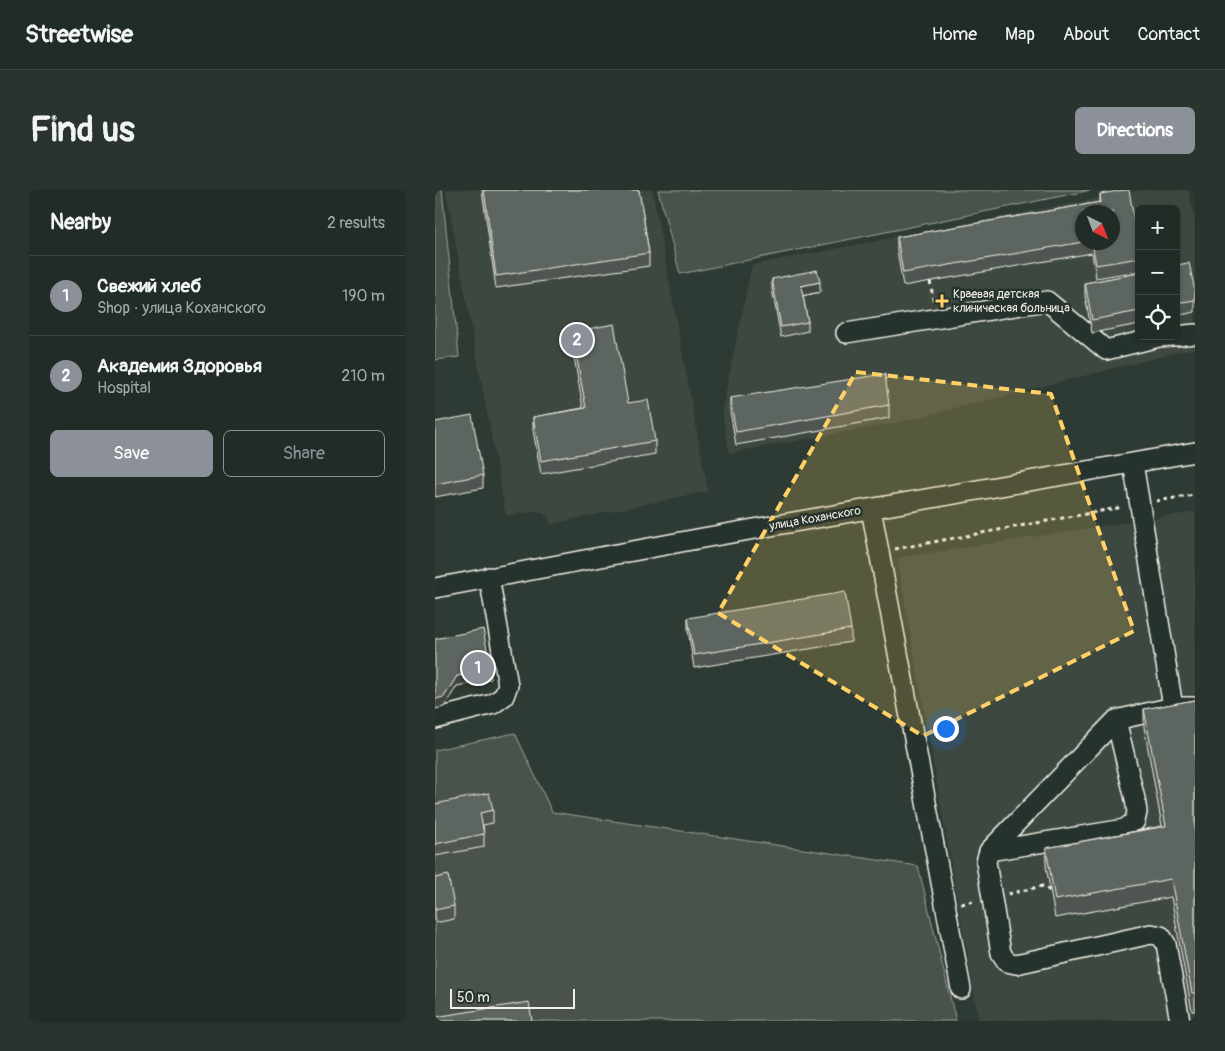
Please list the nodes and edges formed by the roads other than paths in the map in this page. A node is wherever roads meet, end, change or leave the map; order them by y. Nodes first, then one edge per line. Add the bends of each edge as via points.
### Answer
1 (846, 333) dead end
2 (1195, 334) edge
3 (1180, 336) edge
4 (1150, 340) edge
5 (1195, 452) edge
6 (1133, 463) junction
7 (871, 509) junction
8 (489, 578) junction
9 (435, 588) edge
10 (1173, 707) junction
11 (1195, 707) edge
12 (435, 719) edge
13 (1116, 720) junction
14 (989, 851) junction
15 (961, 989) dead end
16 (1180, 1021) edge

1 - 4 street via 1047,301 1106,350
2 - 3 street
5 - 6 street, улица Коханского
6 - 7 street, улица Коханского
6 - 10 street
7 - 8 street, улица Коханского
7 - 15 street
8 - 9 street, улица Коханского
8 - 12 street via 508,685 504,696 493,704
10 - 11 street
10 - 13 street
13 - 14 street
13 - 14 street via 1135,799 1135,821 1125,829
14 - 16 street via 986,862 1001,953 1007,962 1016,964 1151,934 1161,936 1166,944

